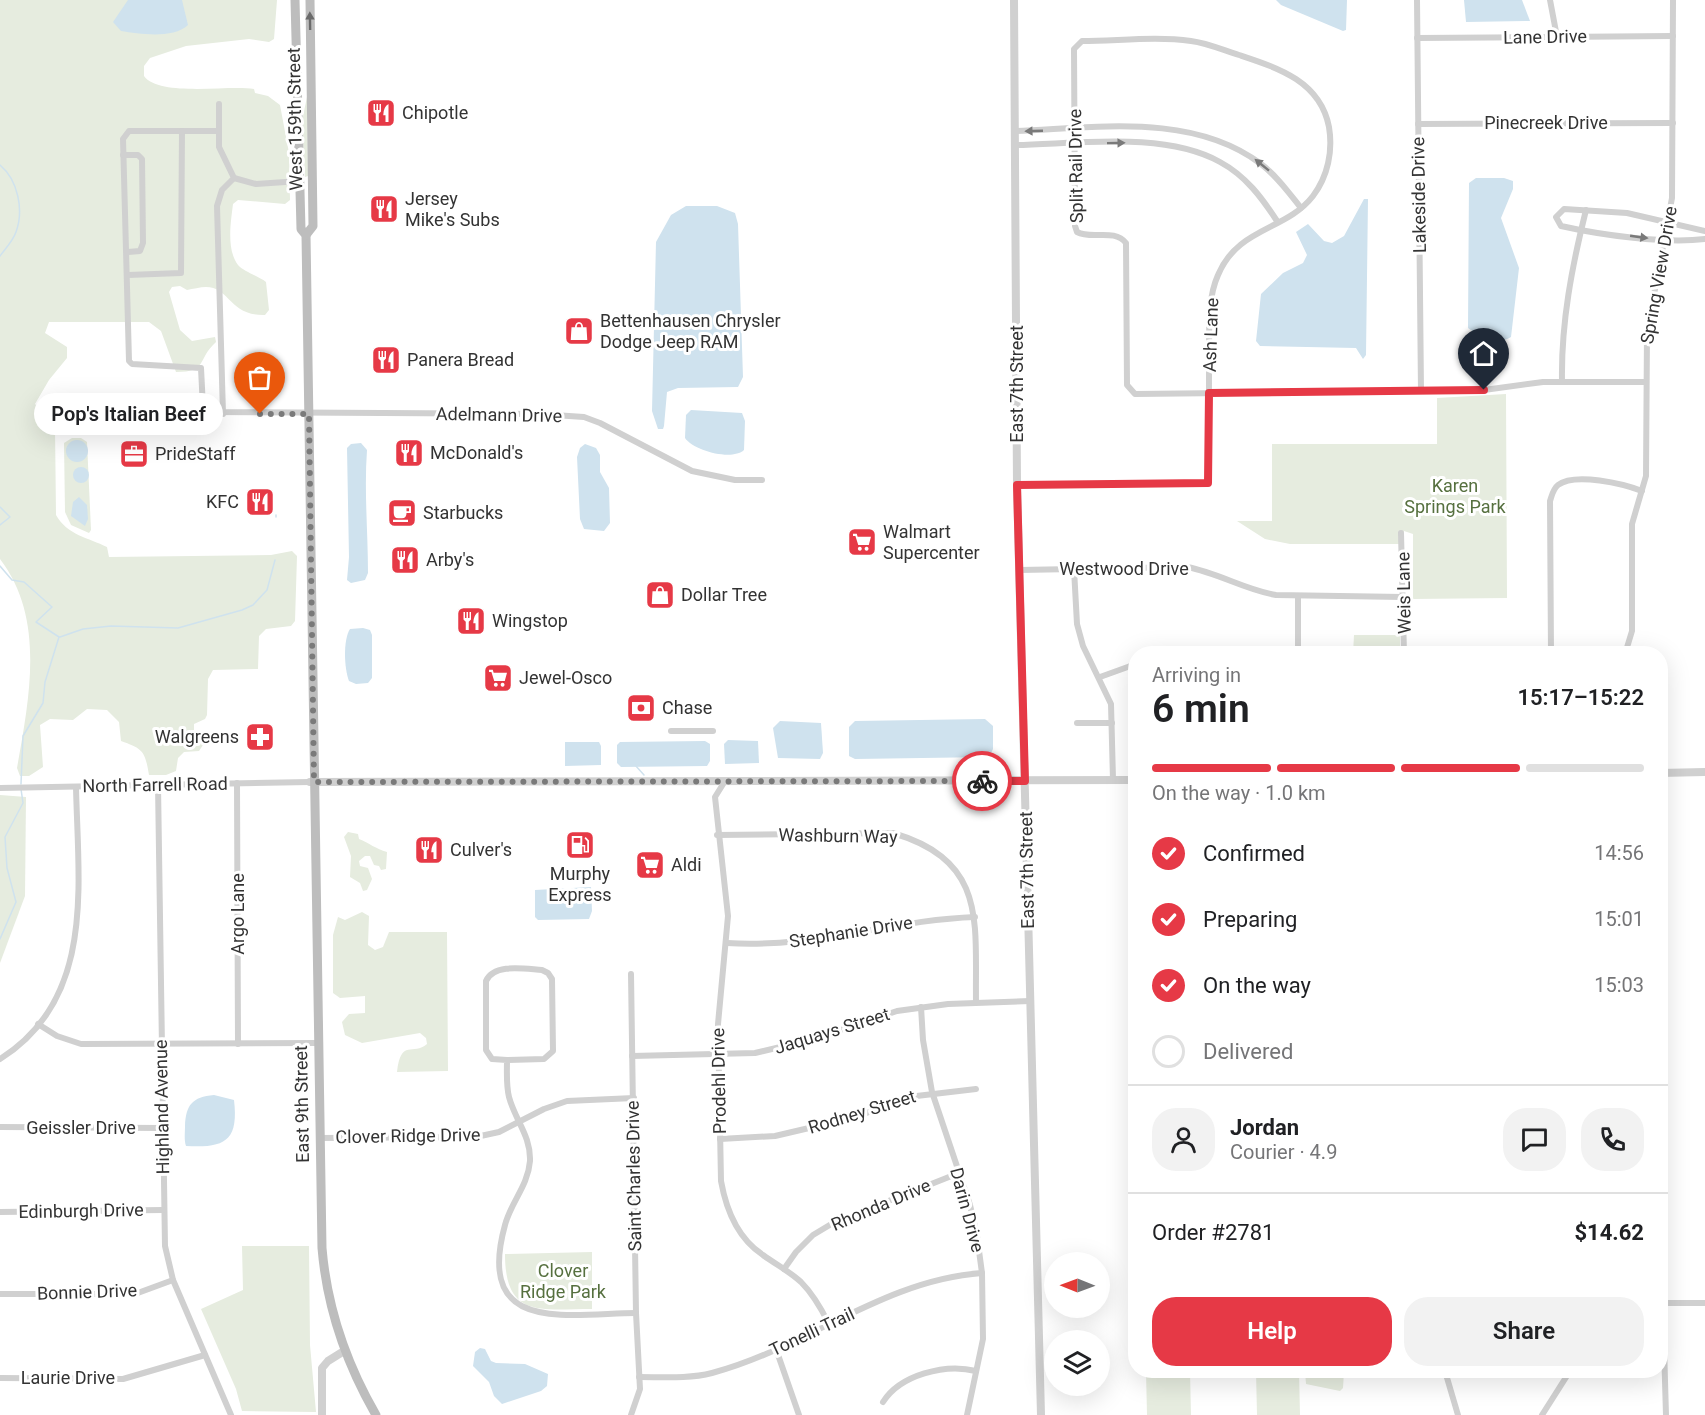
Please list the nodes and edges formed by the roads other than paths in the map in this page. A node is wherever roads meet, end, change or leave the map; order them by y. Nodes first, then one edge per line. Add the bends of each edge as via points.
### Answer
1 (295, 0) edge
2 (310, 0) edge
3 (1014, 0) edge
4 (1417, 0) edge
5 (1550, 0) edge
6 (1673, 0) edge
7 (1673, 36) junction
8 (1557, 37) junction
9 (1417, 38) junction
10 (1077, 45) joint
11 (219, 104) dead end
12 (1673, 123) junction
13 (1418, 124) junction
14 (1075, 129) junction
15 (1173, 130) junction
16 (182, 131) junction
17 (219, 131) junction
18 (1015, 131) junction
19 (1075, 144) junction
20 (1015, 145) junction
21 (1172, 146) junction
22 (123, 155) junction
23 (234, 178) junction
24 (300, 181) junction
25 (1301, 208) junction
26 (1586, 210) junction
27 (1277, 221) junction
28 (1668, 224) junction
29 (1581, 230) junction
30 (1705, 231) edge
31 (306, 235) junction
32 (1665, 238) junction
33 (1705, 239) edge
34 (128, 252) junction
35 (128, 275) junction
36 (1563, 381) junction
37 (1646, 382) junction
38 (1421, 391) junction
39 (1209, 393) junction
40 (223, 414) junction
41 (309, 414) junction
42 (762, 480) dead end
43 (1017, 485) junction
44 (1642, 491) junction
45 (1401, 533) dead end
46 (1074, 569) junction
47 (1019, 570) junction
48 (1298, 596) junction
49 (1403, 597) junction
50 (1298, 646) edge
51 (1404, 646) edge
52 (1551, 646) edge
53 (1627, 646) edge
54 (1128, 667) edge
55 (1100, 677) junction
56 (1077, 723) dead end
57 (1112, 723) junction
58 (671, 731) dead end
59 (713, 731) dead end
60 (1705, 772) edge
61 (1668, 773) edge
62 (705, 780) junction
63 (1113, 780) junction
64 (1128, 780) edge
65 (725, 781) junction
66 (1025, 781) junction
67 (312, 782) junction
68 (237, 783) junction
69 (158, 785) junction
70 (76, 787) junction
71 (0, 788) edge
72 (715, 797) junction
73 (717, 835) junction
74 (975, 917) junction
75 (727, 943) junction
76 (631, 974) dead end
77 (1030, 1001) junction
78 (976, 1002) junction
79 (921, 1007) junction
80 (38, 1024) junction
81 (317, 1043) junction
82 (238, 1044) junction
83 (161, 1046) junction
84 (718, 1055) junction
85 (632, 1056) junction
86 (0, 1059) edge
87 (507, 1060) junction
88 (976, 1089) dead end
89 (932, 1092) junction
90 (634, 1098) junction
91 (521, 1122) junction
92 (0, 1127) edge
93 (162, 1128) junction
94 (319, 1138) junction
95 (720, 1139) junction
96 (959, 1173) junction
97 (163, 1210) junction
98 (0, 1212) edge
99 (784, 1269) junction
100 (982, 1273) junction
101 (173, 1280) junction
102 (0, 1294) edge
103 (1668, 1303) edge
104 (1705, 1303) edge
105 (636, 1312) junction
106 (829, 1324) junction
107 (776, 1349) junction
108 (344, 1351) junction
109 (205, 1355) junction
110 (976, 1371) junction
111 (639, 1377) junction
112 (0, 1378) edge
113 (1448, 1378) edge
114 (1566, 1378) edge
115 (1664, 1378) edge
116 (882, 1402) dead end
117 (231, 1415) edge
118 (322, 1415) edge
119 (376, 1415) edge
120 (631, 1415) edge
121 (799, 1415) edge
122 (967, 1415) edge
123 (1041, 1415) edge
124 (1458, 1415) edge
125 (1542, 1415) edge
126 (1665, 1415) edge

1 - 24 main road, West 159th Street
31 -> 2 main road, West 159th Street via 313,226
3 - 18 street, East 7th Street
4 - 9 street, Lakeside Drive
5 - 8 street
6 - 7 street, Spring View Drive
7 - 8 street, Lane Drive
7 - 12 street, Spring View Drive
8 - 9 street, Lane Drive
9 - 13 street, Lakeside Drive
10 - 14 street, Split Rail Drive
10 - 25 street, Ash Lane via 1082,41 1171,40 1208,45 1290,74 1318,99 1331,140 1322,182
11 - 17 street
12 - 13 street, Pinecreek Drive
12 - 28 street, Spring View Drive via 1674,178
13 - 38 street, Lakeside Drive
14 - 15 street
14 -> 18 street
14 - 19 street, Split Rail Drive
15 - 21 street
25 -> 15 street via 1275,177 1244,152 1198,133
16 - 17 street
16 - 22 street via 129,131 123,139
16 - 35 street via 181,273
17 - 23 street via 219,147
18 - 20 street, East 7th Street
19 - 20 street
19 -> 21 street
19 - 39 street, Split Rail Drive via 1077,232 1116,235 1126,243 1127,385 1135,394
20 - 43 street, East 7th Street
21 - 27 street via 1220,162 1242,177 1260,194
22 - 34 street via 124,241
22 - 34 street via 138,155 142,159 143,243 140,251
23 - 24 street via 256,184
23 - 40 street via 222,190 217,206
24 - 31 main road, West 159th Street via 301,229
25 - 27 street, Ash Lane
26 - 28 street via 1654,217
26 - 29 street
26 - 29 street via 1564,209 1556,217 1561,226
27 - 39 street, Ash Lane via 1235,248 1217,276 1210,311
28 - 30 street
28 - 32 street, Spring View Drive
29 -> 32 street
29 - 36 street via 1564,321
31 - 41 main road, West 159th Street
32 - 33 street
32 - 37 street, Spring View Drive via 1650,314
34 - 35 street
35 - 40 street via 129,361 201,368 203,408
36 - 37 street
36 - 38 street via 1484,390
37 - 44 street, Spring View Drive via 1647,463
38 - 39 street
39 - 43 street, Ash Lane via 1208,483
40 - 41 street, Adelmann Drive
41 - 42 street, Adelmann Drive via 584,417 692,471 735,480
41 - 67 main road, West 159th Street
43 - 47 street, East 7th Street
44 - 52 street via 1622,484 1566,481 1553,491
44 - 53 street, Spring View Drive via 1632,524 1632,631
45 - 49 street, Weis Lane
46 - 47 street, Westwood Drive
46 - 48 street, Westwood Drive via 1187,567 1208,571 1260,592
46 - 55 street via 1077,624 1083,646
47 - 66 street, East 7th Street
48 - 49 street, Westwood Drive
48 - 50 street
49 - 51 street, Weis Lane
54 - 55 street
55 - 57 street via 1111,704
56 - 57 street
57 - 63 street
58 - 59 street
60 - 61 street
62 - 65 street
62 - 67 street
62 - 72 street, Prodehl Drive
63 - 64 street
63 - 66 street
65 - 66 street
65 - 72 street
66 - 77 street, East 7th Street
67 - 68 street, North Farrell Road
67 - 81 main road, East 9th Street
68 - 69 street, North Farrell Road
68 - 82 street, Argo Lane
69 - 70 street, North Farrell Road
69 - 83 street, Highland Avenue
70 - 71 street, North Farrell Road
70 - 80 street via 77,936 63,983
72 - 73 street, Prodehl Drive
73 - 74 street, Washburn Way via 882,833 916,840 952,866 964,882
73 - 75 street, Prodehl Drive via 726,891
74 - 75 street, Stephanie Drive via 905,923 791,943
74 - 78 street, Washburn Way
75 - 84 street, Prodehl Drive
76 - 85 street, Saint Charles Drive
77 - 78 street, Jaquays Street
77 - 123 street, East 7th Street
78 - 79 street, Jaquays Street
79 - 84 street, Jaquays Street via 783,1048
79 - 89 street, Darin Drive
80 - 83 street via 81,1044
80 - 86 street via 23,1042
81 - 82 street
81 - 94 main road, East 9th Street
82 - 83 street
83 - 93 street, Highland Avenue
84 - 85 street, Jaquays Street
84 - 95 street, Prodehl Drive
85 - 90 street, Saint Charles Drive
87 - 87 street via 544,1059 553,1051 549,973 499,970 486,981 486,1050 492,1059
87 - 91 street via 509,1098
88 - 89 street, Rodney Street
89 - 95 street, Rodney Street via 908,1096 856,1117 810,1129 775,1136
89 - 96 street, Darin Drive
90 - 91 street, Clover Ridge Drive via 567,1101
90 - 105 street, Saint Charles Drive
91 - 94 street, Clover Ridge Drive via 476,1137
91 - 105 street via 530,1161 522,1191 505,1225 501,1246 505,1290 517,1304 537,1313
92 - 93 street, Geissler Drive
93 - 97 street, Highland Avenue
94 - 108 main road, East 9th Street via 323,1257
95 - 99 street, Prodehl Drive via 724,1200 733,1221 744,1238
96 - 99 street, Rhonda Drive via 833,1222 813,1235
96 - 100 street, Darin Drive via 977,1236
97 - 98 street, Edinburgh Drive
97 - 101 street, Highland Avenue via 165,1246
99 - 106 street, Prodehl Drive via 810,1292
100 - 106 street, Tonelli Trail via 917,1285
100 - 110 street, Darin Drive via 983,1339
101 - 102 street, Bonnie Drive via 135,1294
101 - 109 street, Highland Avenue
103 - 104 street
105 - 111 street, Saint Charles Drive
106 - 107 street, Tonelli Trail
107 - 111 street, Tonelli Trail via 710,1374
107 - 121 street
108 - 118 street via 322,1368
108 - 119 main road, East 9th Street
109 - 112 street, Laurie Drive via 123,1379
109 - 117 street, Highland Avenue
110 - 116 street via 960,1366 928,1373 890,1390
110 - 122 street, Darin Drive
111 - 120 street, Saint Charles Drive via 638,1401
113 - 124 street
114 - 125 street
115 - 126 street

